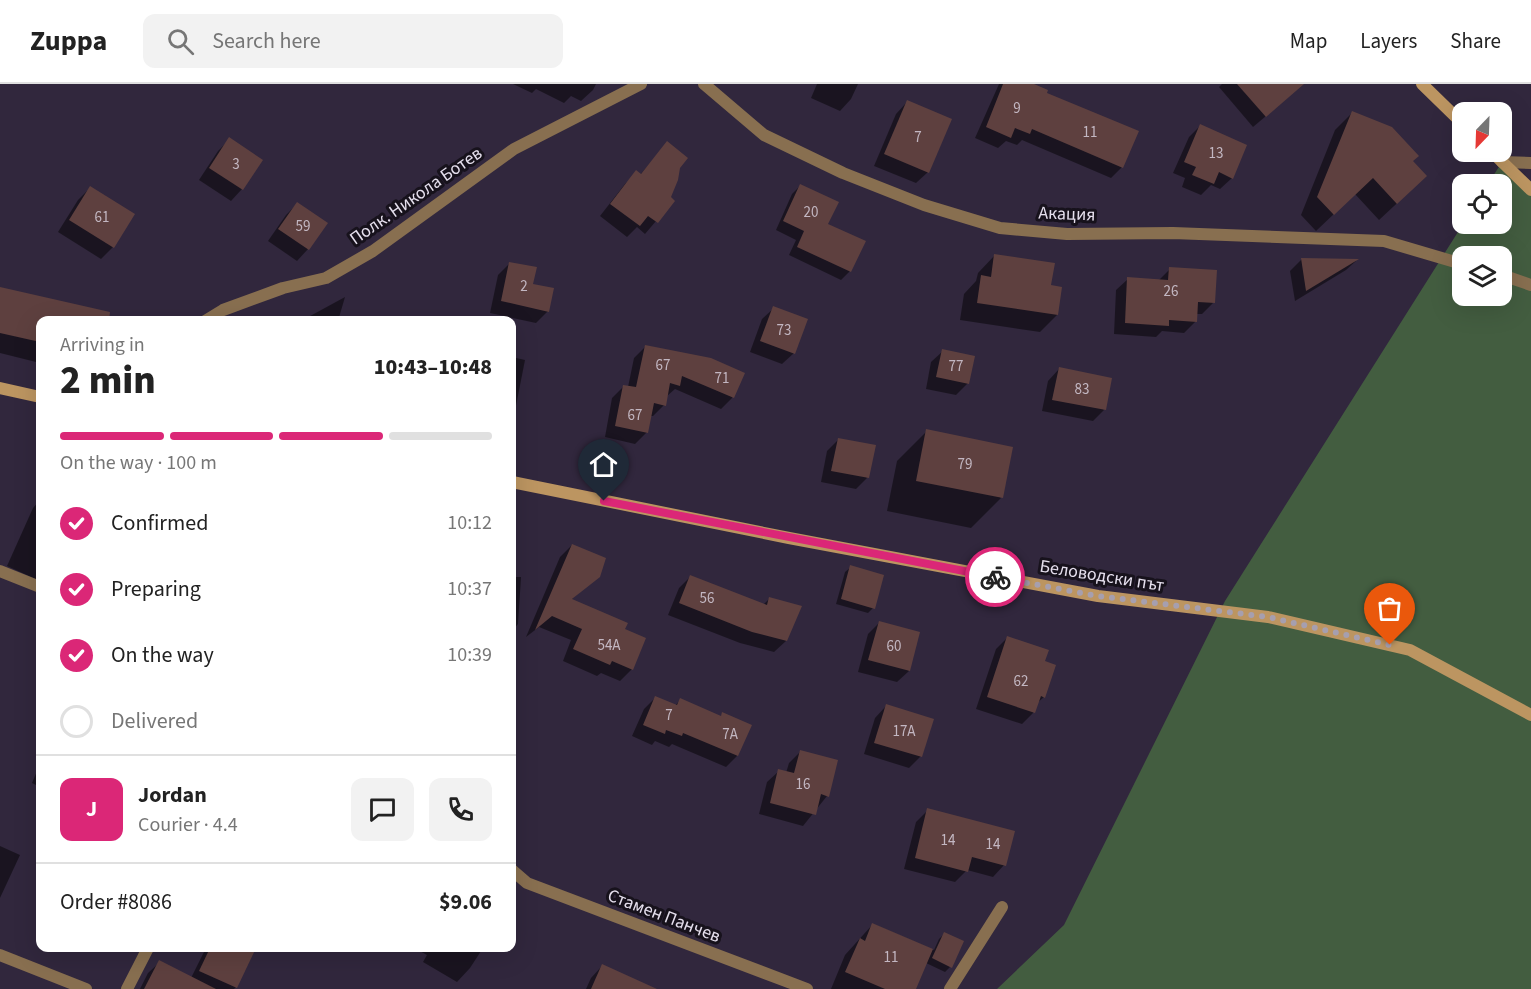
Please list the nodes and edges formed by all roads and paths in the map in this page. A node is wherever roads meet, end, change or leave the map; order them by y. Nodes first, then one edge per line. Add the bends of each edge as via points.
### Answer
1 (641, 84) edge
2 (704, 84) edge
3 (1422, 84) edge
4 (1452, 113) edge
5 (1503, 162) joint
6 (1531, 163) edge
7 (1531, 190) edge
8 (1452, 261) edge
9 (1512, 278) edge
10 (1531, 285) edge
11 (213, 316) edge
12 (0, 388) edge
13 (36, 396) edge
14 (516, 483) edge
15 (0, 572) edge
16 (36, 586) edge
17 (1531, 715) edge
18 (516, 873) edge
19 (1002, 907) dead end
20 (146, 952) edge
21 (0, 955) edge
22 (86, 989) edge
23 (127, 989) edge
24 (807, 989) edge
25 (950, 989) edge

1 - 11 street, Полк. Никола Ботев via 514,149 374,251 326,278 283,288
2 - 8 street, Акация via 764,135 843,173 924,205 1000,228 1067,234 1173,233 1384,241
3 - 4 street
5 - 6 street
5 - 7 street
9 - 10 street
12 - 13 street
14 - 17 street, Беловодски път via 1098,596 1301,624 1410,650
15 - 16 street
18 - 24 street, Стамен Панчев via 527,883
19 - 25 street
20 - 23 street
21 - 22 street

